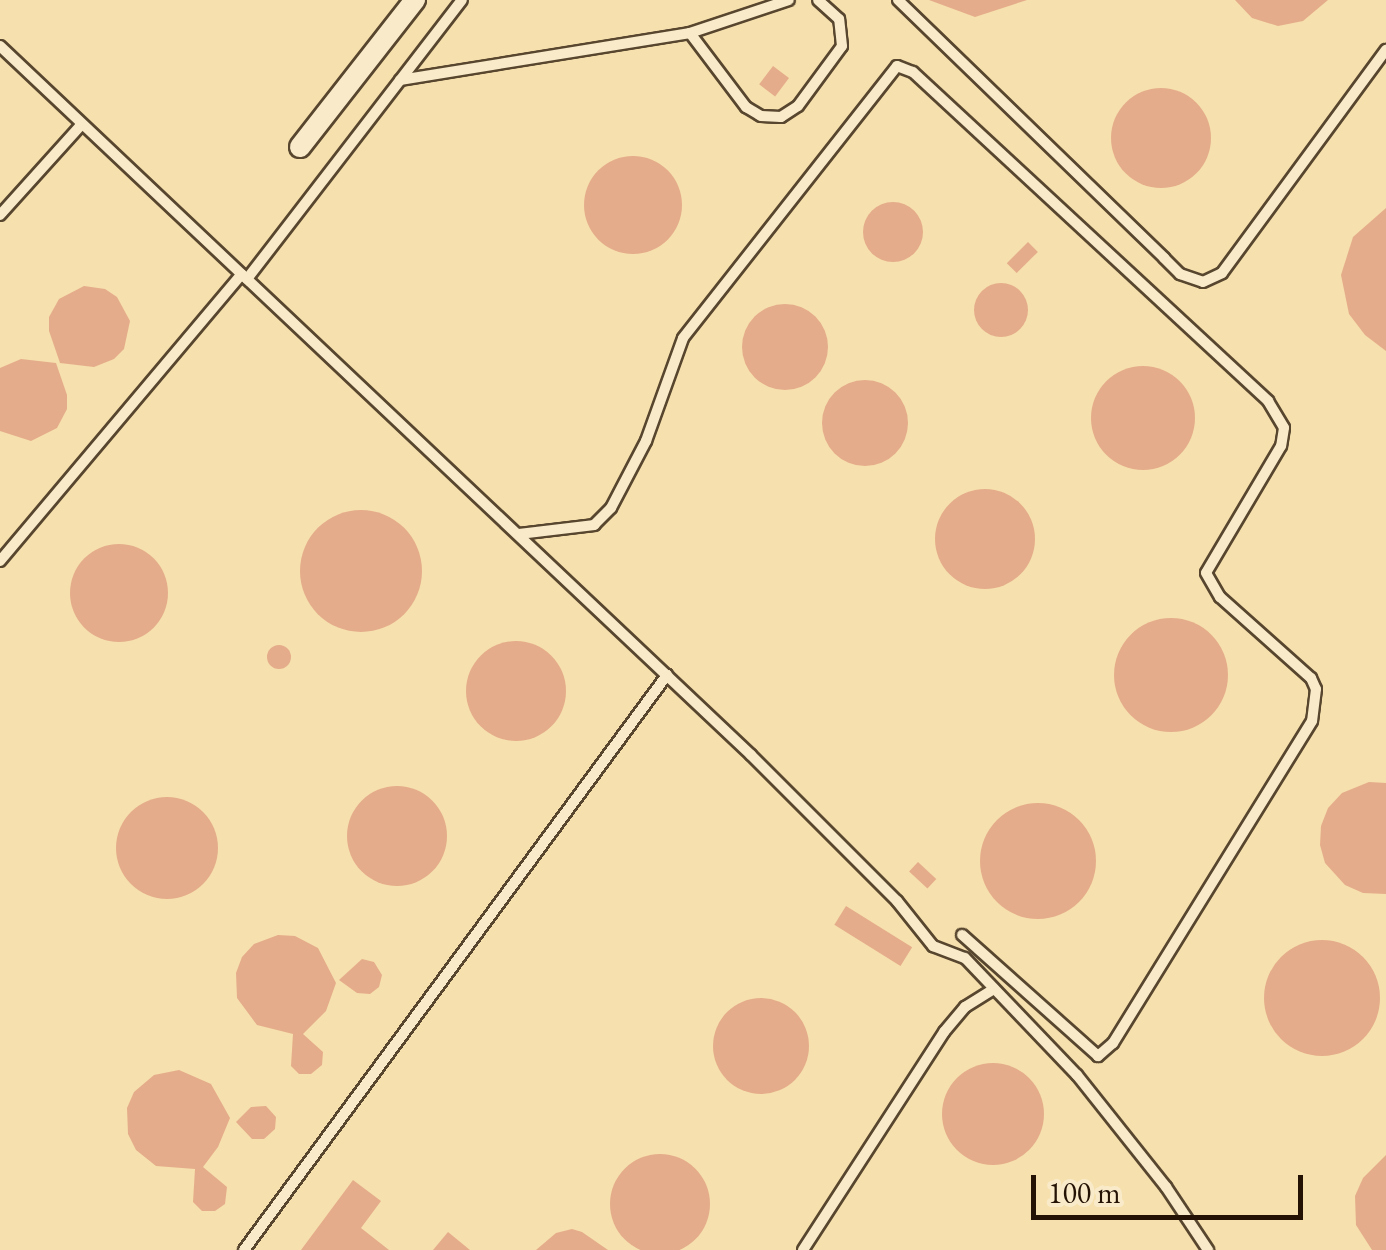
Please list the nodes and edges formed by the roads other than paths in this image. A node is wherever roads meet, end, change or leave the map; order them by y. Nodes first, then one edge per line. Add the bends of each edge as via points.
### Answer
1 (415, 0) edge
2 (462, 0) edge
3 (789, 0) edge
4 (818, 0) edge
5 (898, 0) edge
6 (690, 33) junction
7 (0, 46) edge
8 (1386, 50) edge
9 (400, 80) junction
10 (81, 125) junction
11 (300, 147) dead end
12 (0, 214) edge
13 (245, 276) junction
14 (519, 534) junction
15 (0, 560) edge
16 (667, 675) junction
17 (962, 935) dead end
18 (994, 989) junction
19 (244, 1250) edge
20 (803, 1250) edge
21 (1208, 1250) edge

1 - 11 street
2 - 9 lane
3 - 6 lane
4 - 6 lane via 839,19 842,46 798,106 780,116 746,107
5 - 8 lane via 1180,274 1204,282 1222,273
6 - 9 lane
7 - 10 lane
9 - 13 lane
10 - 12 lane
10 - 13 lane
13 - 14 lane
13 - 15 lane
14 - 16 lane
14 - 17 lane via 594,524 611,508 646,441 683,338 897,66 913,72 1268,401 1284,428 1281,446 1206,573 1220,597 1311,678 1316,690 1312,721 1113,1043 1098,1056
16 - 18 lane via 897,901 932,946 965,958
16 - 19 lane
18 - 20 lane via 965,1007 944,1032
18 - 21 lane via 1077,1075

